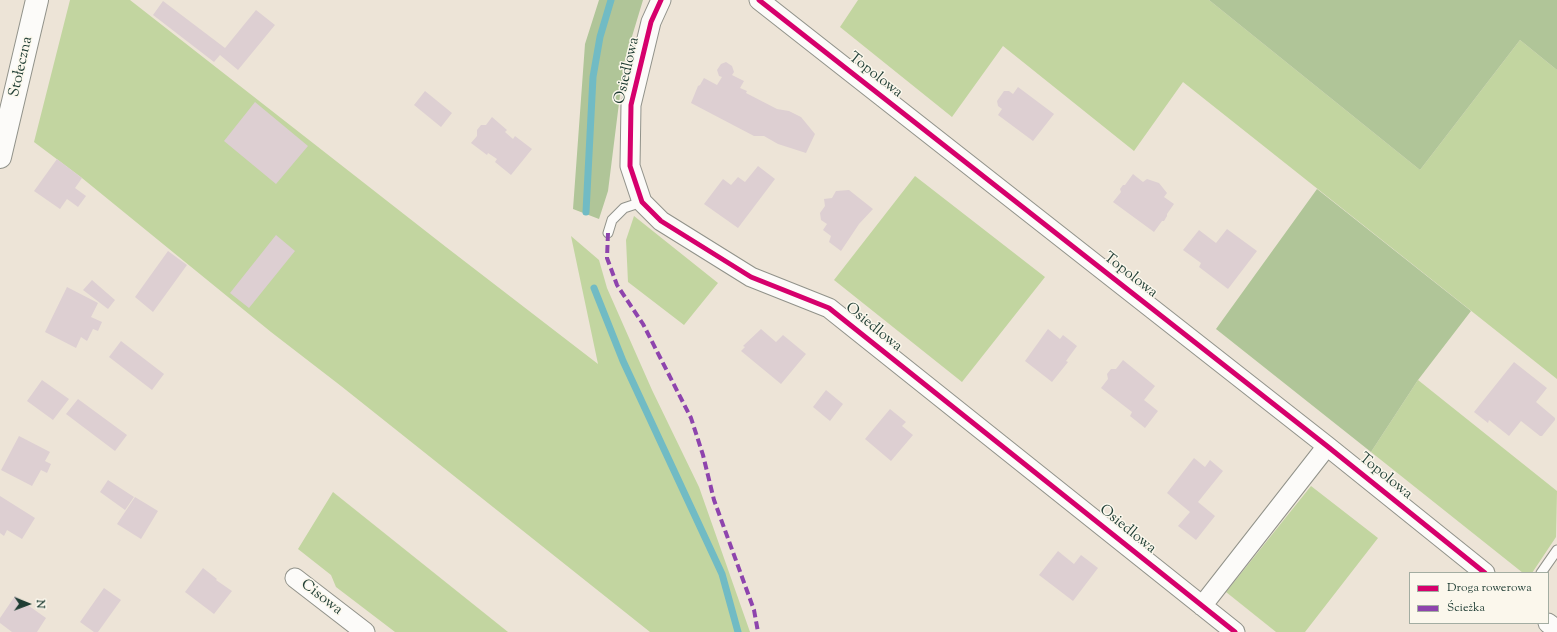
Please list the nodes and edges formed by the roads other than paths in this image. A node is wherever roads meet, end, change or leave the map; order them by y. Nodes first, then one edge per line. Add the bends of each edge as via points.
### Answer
1 (37, 0) edge
2 (661, 0) edge
3 (759, 0) edge
4 (4, 124) edge
5 (0, 157) edge
6 (642, 202) junction
7 (608, 233) dead end
8 (1327, 446) junction
9 (1557, 550) edge
10 (1484, 572) edge
11 (1542, 572) edge
12 (295, 578) dead end
13 (1202, 606) junction
14 (1549, 624) edge
15 (1557, 630) edge
16 (365, 632) edge
17 (1235, 632) edge

1 - 4 main road, Stołeczna
2 - 6 street, Osiedlowa via 651,22 631,105 630,166
3 - 8 street, Topolowa
4 - 5 main road, Stołeczna
6 - 7 lane via 624,208 612,220
6 - 13 street, Osiedlowa via 661,222 751,277 829,308
8 - 10 street, Topolowa
8 - 13 street
9 - 11 lane
12 - 16 street, Cisowa
13 - 17 street, Osiedlowa
14 - 15 street

